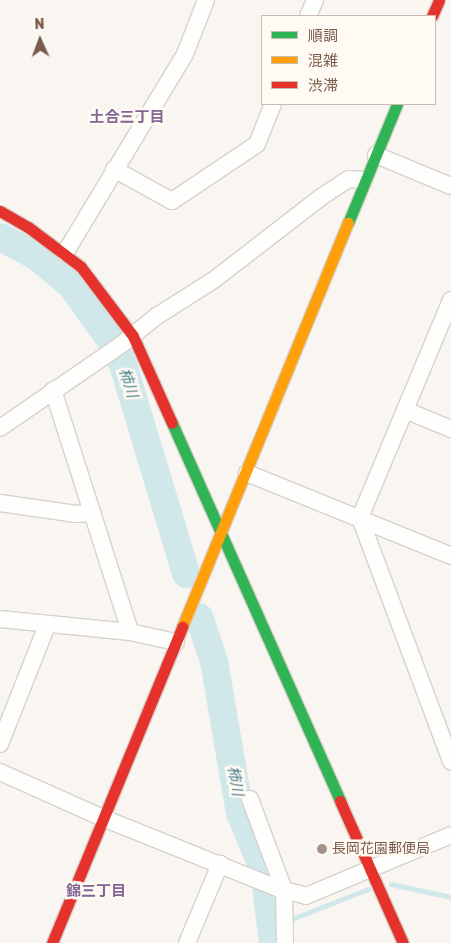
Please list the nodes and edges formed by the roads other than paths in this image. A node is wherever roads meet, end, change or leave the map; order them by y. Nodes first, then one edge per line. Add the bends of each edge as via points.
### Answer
1 (206, 0) edge
2 (315, 0) edge
3 (439, 0) edge
4 (308, 15) edge
5 (432, 15) edge
6 (273, 105) edge
7 (397, 105) edge
8 (376, 155) junction
9 (114, 169) junction
10 (364, 180) junction
11 (451, 186) edge
12 (0, 211) edge
13 (65, 253) junction
14 (450, 305) edge
15 (121, 344) junction
16 (53, 390) junction
17 (405, 410) junction
18 (0, 428) edge
19 (451, 430) edge
20 (247, 473) junction
21 (0, 503) edge
22 (91, 513) junction
23 (360, 518) junction
24 (221, 530) junction
25 (451, 556) edge
26 (0, 619) edge
27 (47, 625) junction
28 (130, 632) junction
29 (176, 642) junction
30 (0, 744) edge
31 (451, 762) edge
32 (0, 772) edge
33 (250, 799) dead end
34 (103, 818) junction
35 (451, 835) edge
36 (220, 864) junction
37 (370, 870) junction
38 (280, 889) junction
39 (52, 943) edge
40 (187, 943) edge
41 (285, 943) edge
42 (402, 943) edge

1 - 9 street via 185,54
2 - 4 street
3 - 5 street
6 - 9 street via 257,144 172,201
7 - 8 street
8 - 10 street
8 - 11 street
9 - 13 street
10 - 15 street via 349,179 321,197 215,279
10 - 20 street
12 - 13 street
13 - 15 street via 93,280
14 - 17 street
15 - 16 street
15 - 24 street
16 - 18 street
16 - 22 street
17 - 19 street
17 - 23 street
20 - 23 street
20 - 24 street
21 - 22 street via 76,514
22 - 28 street
23 - 25 street
23 - 31 street
24 - 29 street
24 - 37 street
26 - 27 street
27 - 28 street
27 - 30 street
28 - 29 street
29 - 34 street
32 - 34 street
33 - 38 street
34 - 36 street
34 - 39 street
35 - 37 street
36 - 38 street
36 - 40 street
37 - 38 street via 306,896
37 - 42 street
38 - 41 street

